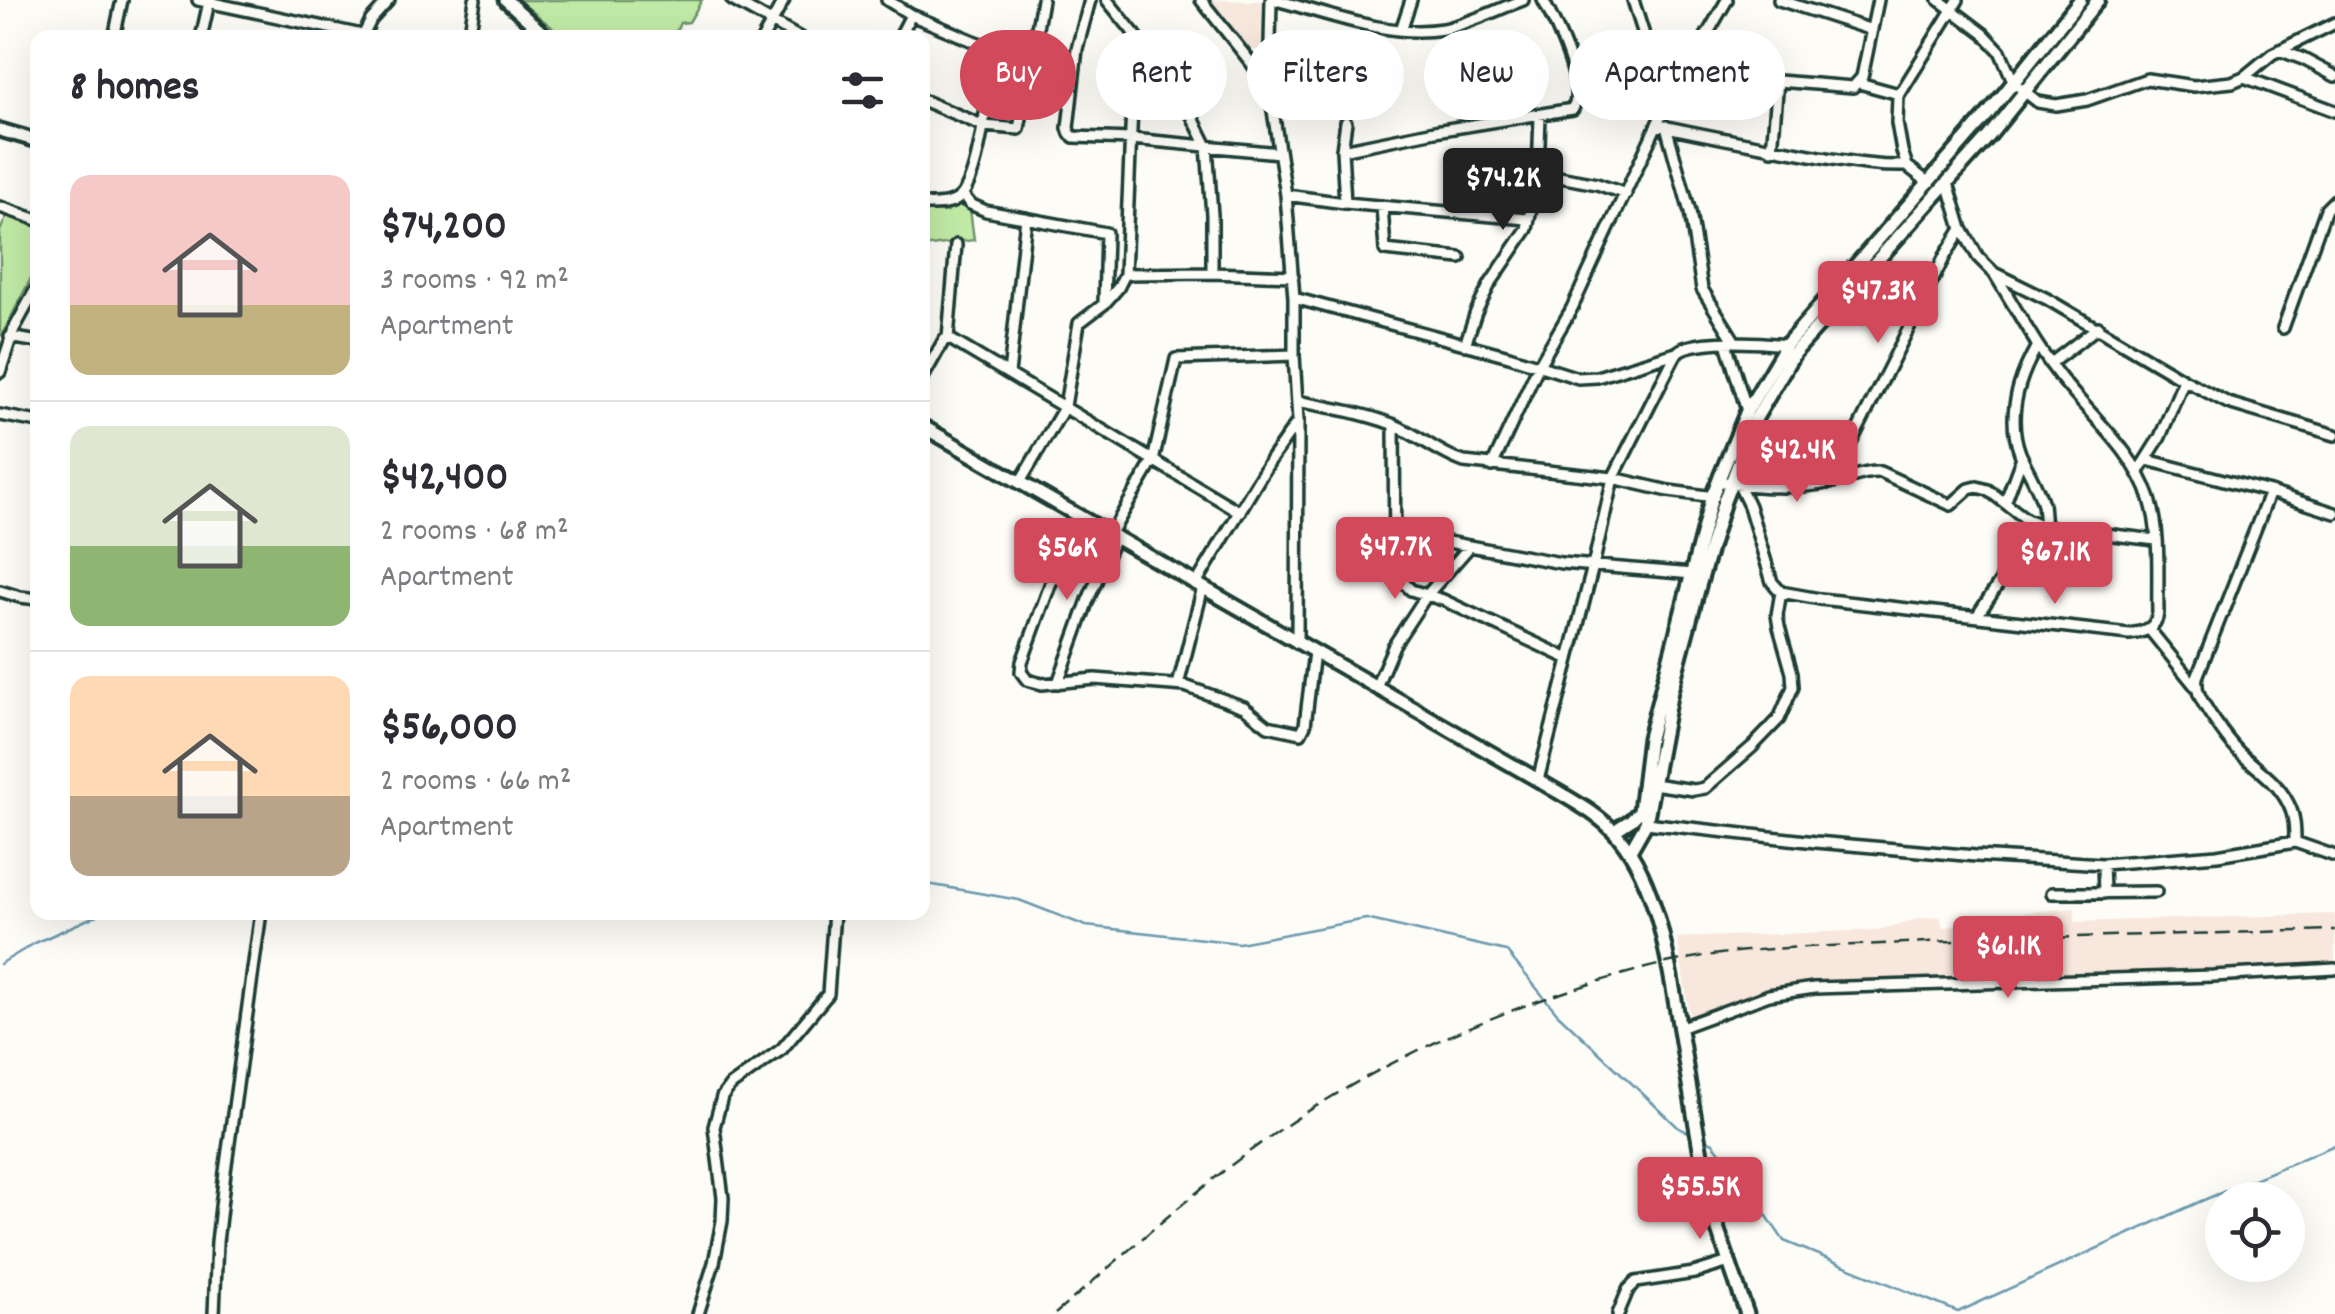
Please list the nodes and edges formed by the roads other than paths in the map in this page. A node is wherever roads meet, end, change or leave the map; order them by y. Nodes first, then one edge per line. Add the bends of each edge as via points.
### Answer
1 (122, 0) edge
2 (389, 0) edge
3 (475, 0) edge
4 (506, 0) edge
5 (732, 0) edge
6 (784, 0) edge
7 (888, 0) edge
8 (1042, 0) edge
9 (1090, 0) edge
10 (1107, 0) edge
11 (1201, 0) edge
12 (1274, 0) edge
13 (1411, 0) edge
14 (1523, 0) edge
15 (1543, 0) edge
16 (1632, 0) edge
17 (1726, 0) edge
18 (1778, 0) edge
19 (1878, 0) edge
20 (1939, 0) edge
21 (1958, 0) edge
22 (2080, 0) edge
23 (2098, 0) edge
24 (203, 1) edge
25 (1952, 10) junction
26 (911, 16) junction
27 (772, 23) junction
28 (2335, 23) edge
29 (116, 30) edge
30 (201, 30) edge
31 (335, 30) edge
32 (365, 30) edge
33 (470, 30) edge
34 (539, 30) edge
35 (768, 30) edge
36 (785, 30) edge
37 (903, 30) edge
38 (1132, 30) edge
39 (1272, 30) edge
40 (1401, 30) joint
41 (1404, 30) edge
42 (1642, 30) edge
43 (1708, 30) edge
44 (1872, 30) junction
45 (2279, 50) junction
46 (1247, 58) edge
47 (2244, 76) junction
48 (2335, 76) edge
49 (1785, 82) edge
50 (1859, 83) junction
51 (2014, 83) junction
52 (2025, 92) junction
53 (1898, 94) junction
54 (930, 103) edge
55 (2335, 111) edge
56 (1549, 114) edge
57 (1133, 120) edge
58 (1194, 120) edge
59 (1274, 120) edge
60 (1512, 120) edge
61 (1540, 120) edge
62 (1663, 120) edge
63 (1775, 120) edge
64 (1346, 122) dead end
65 (984, 126) junction
66 (1662, 126) junction
67 (0, 130) edge
68 (30, 139) edge
69 (1132, 139) junction
70 (1207, 146) junction
71 (1342, 150) junction
72 (1772, 150) junction
73 (1279, 153) junction
74 (1908, 166) junction
75 (1538, 173) junction
76 (1929, 183) junction
77 (1948, 183) junction
78 (1626, 194) junction
79 (963, 195) junction
80 (1286, 195) junction
81 (2335, 200) edge
82 (1345, 203) junction
83 (930, 204) edge
84 (1382, 206) junction
85 (0, 207) edge
86 (30, 217) edge
87 (1026, 218) junction
88 (1528, 219) junction
89 (1962, 229) junction
90 (1106, 233) junction
91 (1127, 234) junction
92 (956, 246) dead end
93 (1460, 258) dead end
94 (1212, 273) junction
95 (1994, 273) junction
96 (1125, 274) junction
97 (1292, 276) junction
98 (1294, 298) junction
99 (30, 300) edge
100 (1104, 304) junction
101 (2098, 327) junction
102 (2283, 328) dead end
103 (10, 337) junction
104 (948, 338) junction
105 (30, 341) edge
106 (1731, 343) junction
107 (1465, 345) junction
108 (1786, 345) junction
109 (2037, 346) junction
110 (1676, 354) junction
111 (1294, 355) junction
112 (2050, 364) junction
113 (930, 365) edge
114 (1539, 365) junction
115 (0, 372) edge
116 (1009, 374) junction
117 (2184, 380) junction
118 (1297, 401) junction
119 (1065, 406) junction
120 (1746, 411) junction
121 (0, 415) edge
122 (30, 421) edge
123 (1298, 422) junction
124 (1394, 425) junction
125 (930, 431) edge
126 (2335, 435) edge
127 (2022, 457) junction
128 (2148, 460) junction
129 (1153, 461) junction
130 (1492, 466) junction
131 (2138, 472) junction
132 (1613, 478) junction
133 (1020, 482) junction
134 (1831, 482) junction
135 (1728, 483) junction
136 (2270, 492) junction
137 (1718, 498) junction
138 (2005, 503) junction
139 (1240, 512) junction
140 (2335, 513) edge
141 (1080, 518) junction
142 (2042, 526) junction
143 (1394, 532) junction
144 (1112, 536) junction
145 (2156, 540) junction
146 (1470, 546) junction
147 (1593, 566) junction
148 (1693, 574) junction
149 (1200, 586) junction
150 (0, 591) edge
151 (1780, 592) junction
152 (1426, 596) junction
153 (30, 598) edge
154 (1976, 616) junction
155 (2149, 629) junction
156 (1296, 642) junction
157 (1314, 652) junction
158 (1569, 660) junction
159 (1058, 683) junction
160 (1178, 685) junction
161 (2196, 686) junction
162 (1376, 687) junction
163 (1538, 780) junction
164 (1653, 784) junction
165 (1646, 823) junction
166 (1614, 831) junction
167 (2295, 842) junction
168 (1630, 851) junction
169 (2335, 856) edge
170 (2103, 864) junction
171 (2156, 892) dead end
172 (2052, 893) dead end
173 (2104, 893) junction
174 (260, 920) edge
175 (833, 920) edge
176 (2335, 968) edge
177 (1680, 1028) junction
178 (1728, 1262) junction
179 (214, 1314) edge
180 (698, 1314) edge
181 (1618, 1314) edge
182 (1747, 1314) edge

1 - 29 street
2 - 32 street
3 - 33 street
4 - 34 street
5 - 27 street
6 - 27 street
7 - 26 street
8 - 65 street via 1021,126
9 - 69 street via 1068,128 1074,137
10 - 38 street
11 - 46 street
12 - 39 street
12 - 40 street
13 - 40 street
14 - 41 street via 1454,26
15 - 56 street via 1568,50 1576,104
16 - 42 street
17 - 43 street
18 - 44 street
19 - 44 street
20 - 25 street
21 - 25 street
22 - 51 street
23 - 52 street
24 - 30 street
24 - 31 street
25 - 51 street via 2000,51
25 - 53 street
26 - 37 street
26 - 65 street via 986,48
27 - 35 street
27 - 36 street
28 - 45 street
44 - 50 street
45 - 47 street
45 - 48 street
47 - 52 street via 2194,86 2147,78 2065,104 2038,102
47 - 55 street
49 - 50 street via 1849,88
50 - 53 street
51 - 52 street
51 - 76 street
52 - 77 street
53 - 74 street via 1896,123
54 - 65 street
57 - 69 street
58 - 70 street
59 - 73 street
60 - 71 street
61 - 75 street
62 - 66 street
63 - 72 street
64 - 71 street
65 - 79 street
66 - 72 street
66 - 78 street
66 - 106 street via 1690,212 1702,288
67 - 68 street
69 - 70 street
69 - 91 street
70 - 73 street
70 - 94 street
71 - 82 street
72 - 74 street
73 - 80 street
74 - 76 street
75 - 78 street
75 - 88 street
76 - 108 street
77 - 89 street
77 - 135 street via 1794,353
78 - 114 street
79 - 83 street
79 - 87 street via 981,210
80 - 82 street
80 - 97 street
81 - 102 street
82 - 84 street
84 - 88 street
84 - 93 street via 1385,250
85 - 86 street
87 - 90 street
87 - 116 street
88 - 107 street
89 - 95 street
89 - 134 street
90 - 91 street
90 - 100 street
91 - 96 street
92 - 104 street
94 - 96 street
94 - 97 street
95 - 101 street
95 - 109 street
96 - 100 street
97 - 98 street
98 - 107 street
98 - 111 street
99 - 103 street
100 - 119 street via 1079,323
101 - 112 street
101 - 117 street
103 - 105 street
103 - 115 street
104 - 113 street
104 - 116 street
106 - 108 street
106 - 110 street
106 - 120 street
107 - 114 street
108 - 120 street
109 - 112 street
109 - 127 street via 2014,406
110 - 114 street via 1586,378
110 - 132 street
111 - 118 street
111 - 129 street via 1176,359
112 - 131 street
114 - 130 street
116 - 119 street
117 - 126 street via 2228,402
117 - 128 street
118 - 123 street
118 - 124 street
119 - 129 street
119 - 133 street
120 - 135 street
121 - 122 street
123 - 139 street
123 - 156 street
124 - 130 street via 1455,460
124 - 143 street
125 - 133 street
127 - 138 street
127 - 142 street via 2043,504
128 - 131 street
128 - 136 street
129 - 139 street
129 - 144 street
130 - 132 street
131 - 145 street
132 - 137 street
132 - 147 street
133 - 141 street
134 - 135 street
134 - 138 street via 1874,472 1951,505 1974,487
135 - 137 street
135 - 151 street via 1749,506
136 - 140 street
136 - 161 street
137 - 148 street
137 - 164 street
138 - 142 street
139 - 149 street
141 - 144 street
141 - 159 street via 1021,669 1027,680
142 - 145 street
142 - 154 street
143 - 146 street
143 - 152 street via 1400,579
144 - 149 street
144 - 159 street
145 - 155 street via 2158,613
146 - 147 street
146 - 152 street
147 - 148 street
147 - 158 street
148 - 166 street via 1649,738 1640,811
149 - 156 street
149 - 160 street
150 - 153 street
151 - 154 street
151 - 164 street via 1778,627 1794,687 1779,719 1705,788
152 - 158 street
152 - 162 street
154 - 155 street via 2129,634
155 - 161 street
156 - 157 street
157 - 160 street via 1301,733 1268,726 1244,706
157 - 162 street
158 - 163 street
159 - 160 street
161 - 167 street via 2224,736 2272,778 2288,802
162 - 163 street
163 - 166 street
164 - 165 street
165 - 168 street
165 - 170 street
166 - 168 street
167 - 169 street
167 - 170 street
168 - 177 street via 1650,893
170 - 173 street
171 - 173 street
172 - 173 street
174 - 179 street via 225,1172
175 - 180 street via 828,994 782,1049 722,1097 714,1127 722,1221
176 - 177 street via 1814,988 1769,996
177 - 178 street via 1708,1194
178 - 181 street via 1636,1282
178 - 182 street

